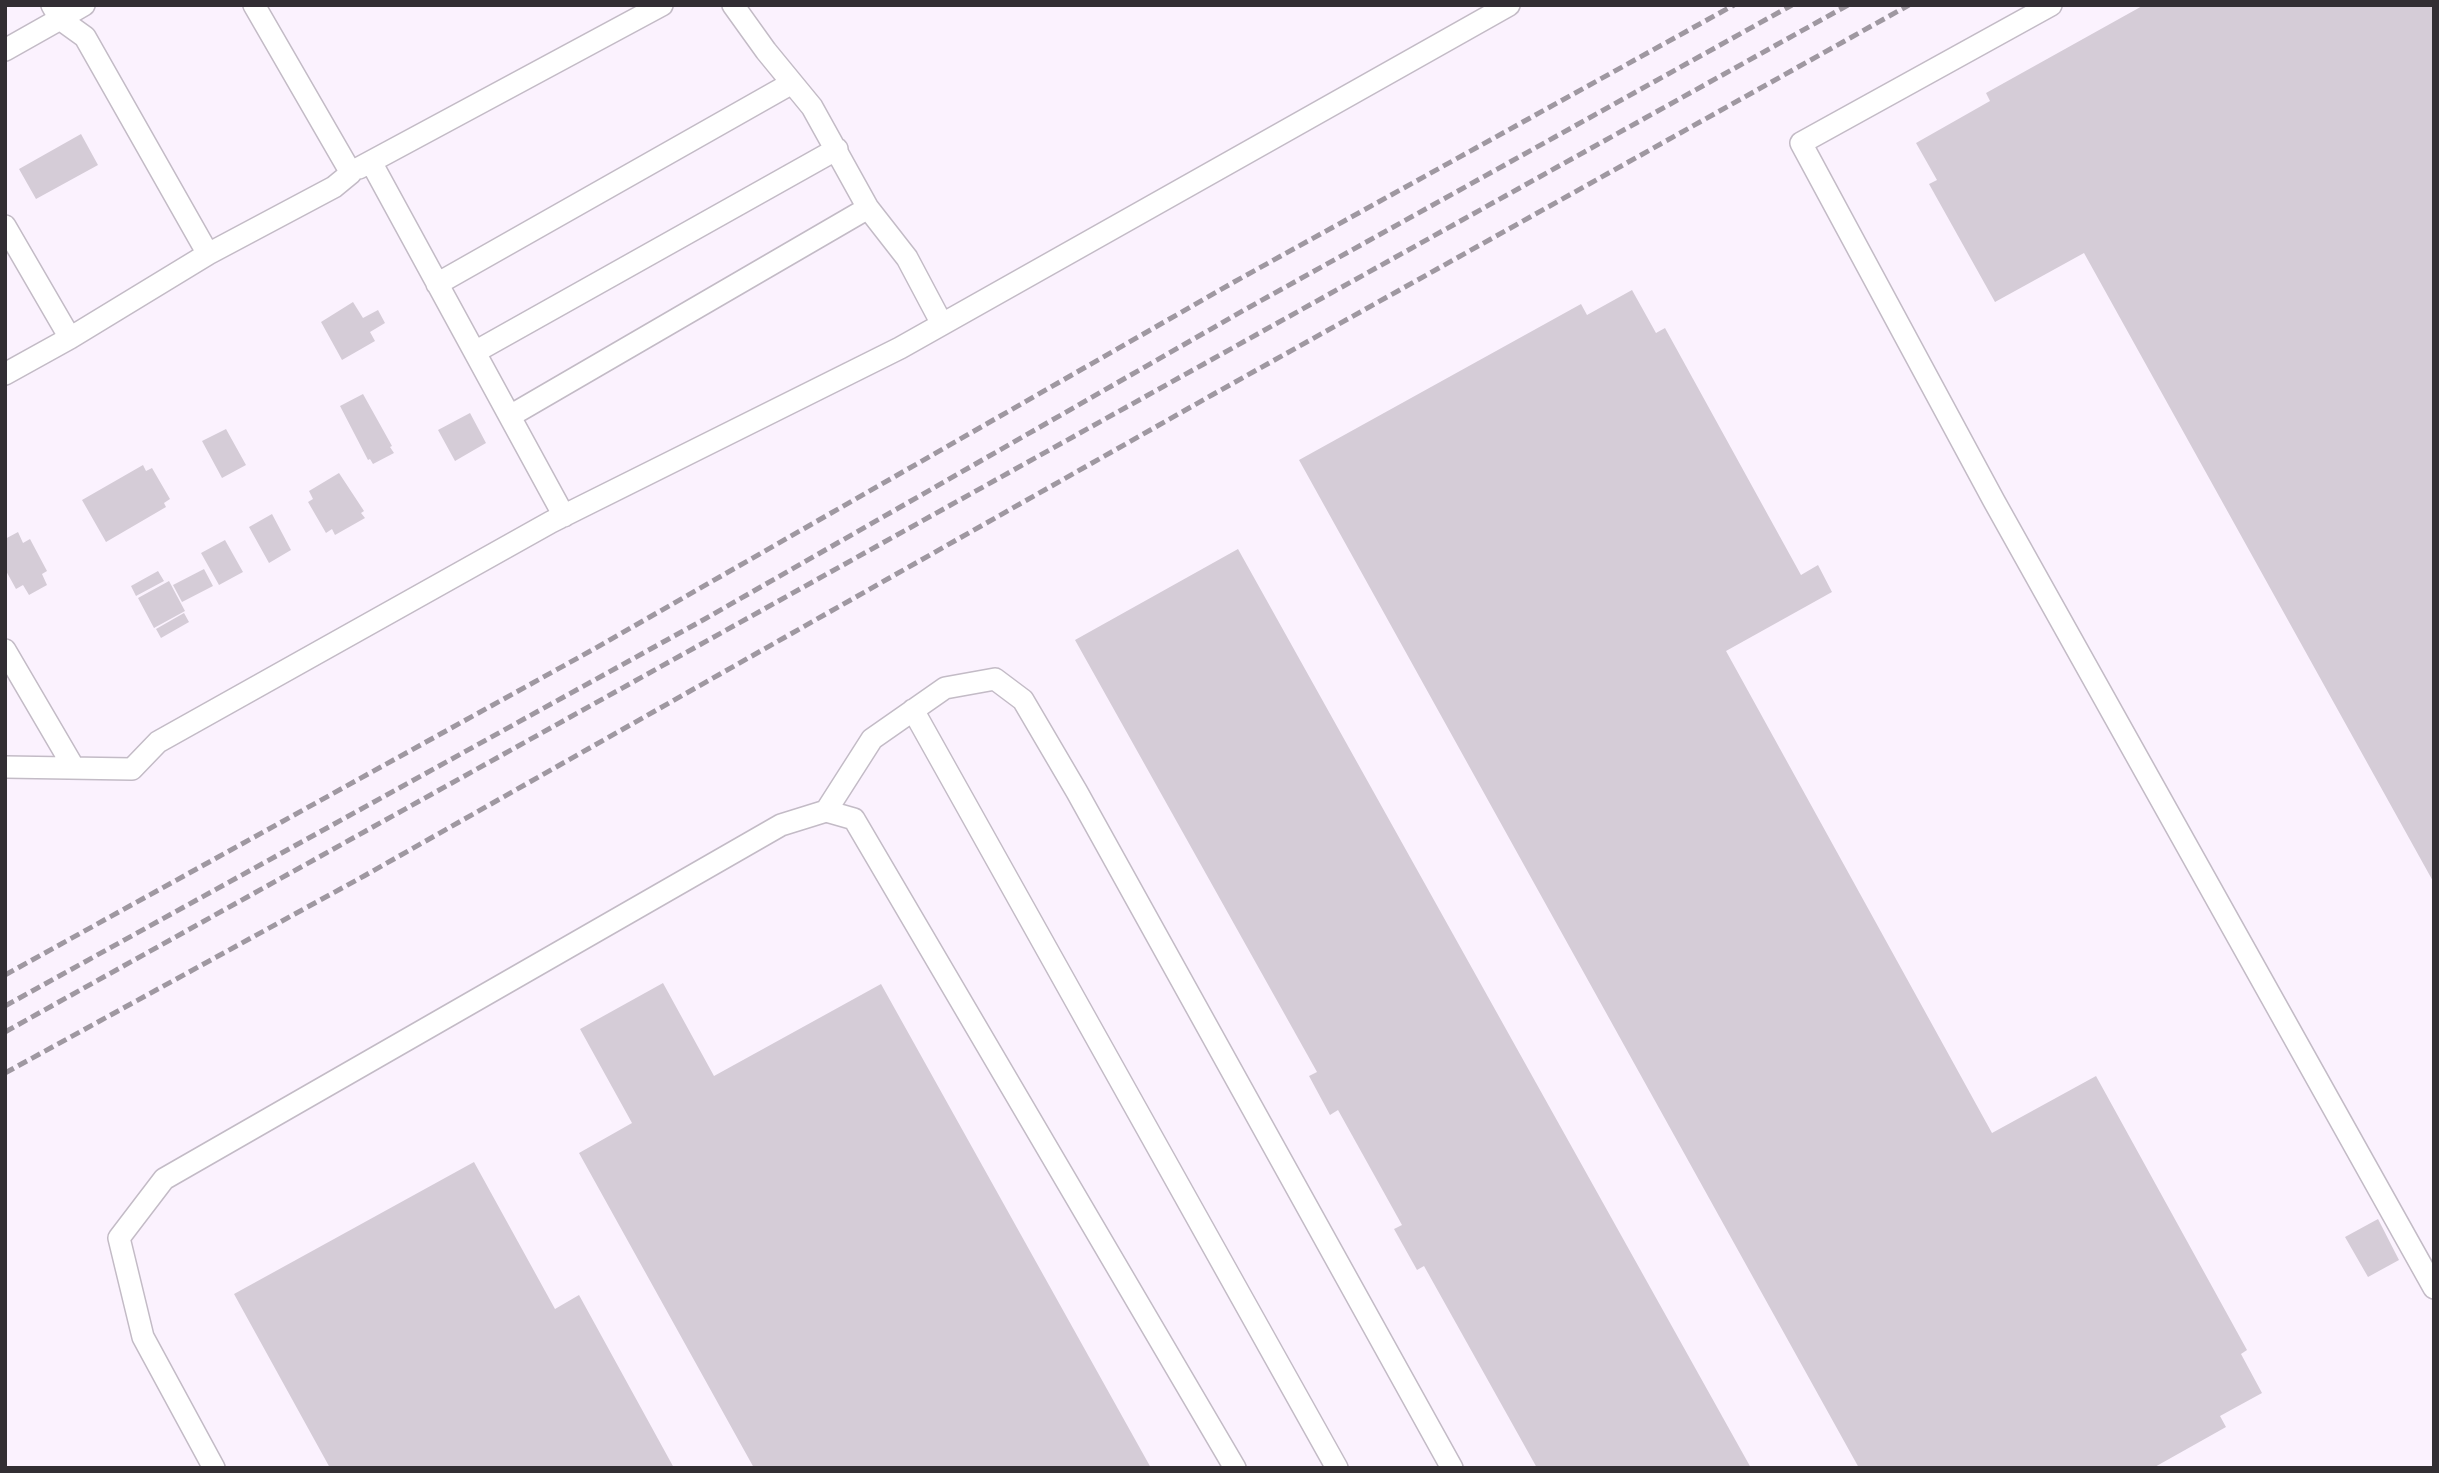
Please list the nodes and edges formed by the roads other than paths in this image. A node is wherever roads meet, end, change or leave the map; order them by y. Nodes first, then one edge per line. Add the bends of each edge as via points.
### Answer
1 (84, 5) edge
2 (254, 5) edge
3 (662, 5) edge
4 (733, 5) edge
5 (1509, 5) edge
6 (2051, 5) edge
7 (56, 12) edge
8 (5, 50) edge
9 (792, 83) junction
10 (837, 149) junction
11 (371, 162) junction
12 (351, 173) junction
13 (868, 208) junction
14 (5, 226) edge
15 (208, 254) junction
16 (437, 284) junction
17 (942, 324) junction
18 (70, 338) junction
19 (474, 352) junction
20 (5, 374) edge
21 (510, 416) junction
22 (564, 516) junction
23 (5, 650) edge
24 (913, 710) junction
25 (5, 767) edge
26 (74, 768) junction
27 (826, 811) junction
28 (2434, 1288) edge
29 (214, 1468) edge
30 (1235, 1468) edge
31 (1337, 1468) edge
32 (1452, 1468) edge

1 - 7 lane
2 - 12 lane
3 - 11 lane
4 - 9 lane
5 - 17 lane
6 - 28 lane via 1801,144 1994,501
7 - 8 lane
7 - 15 lane via 85,37
9 - 10 lane
9 - 16 lane
10 - 13 lane
10 - 19 lane
11 - 12 lane
11 - 16 lane
12 - 15 lane via 334,187
13 - 17 lane via 907,258
13 - 21 lane
14 - 18 lane
15 - 18 lane
16 - 19 lane
17 - 22 lane
18 - 20 lane
19 - 21 lane
21 - 22 lane
22 - 26 lane via 158,743 132,769
23 - 26 lane
24 - 27 lane via 872,739
24 - 31 lane
24 - 32 lane via 945,688 995,679 1023,700
25 - 26 lane
27 - 29 lane via 781,825 164,1179 119,1238 143,1337
27 - 30 lane via 854,819

